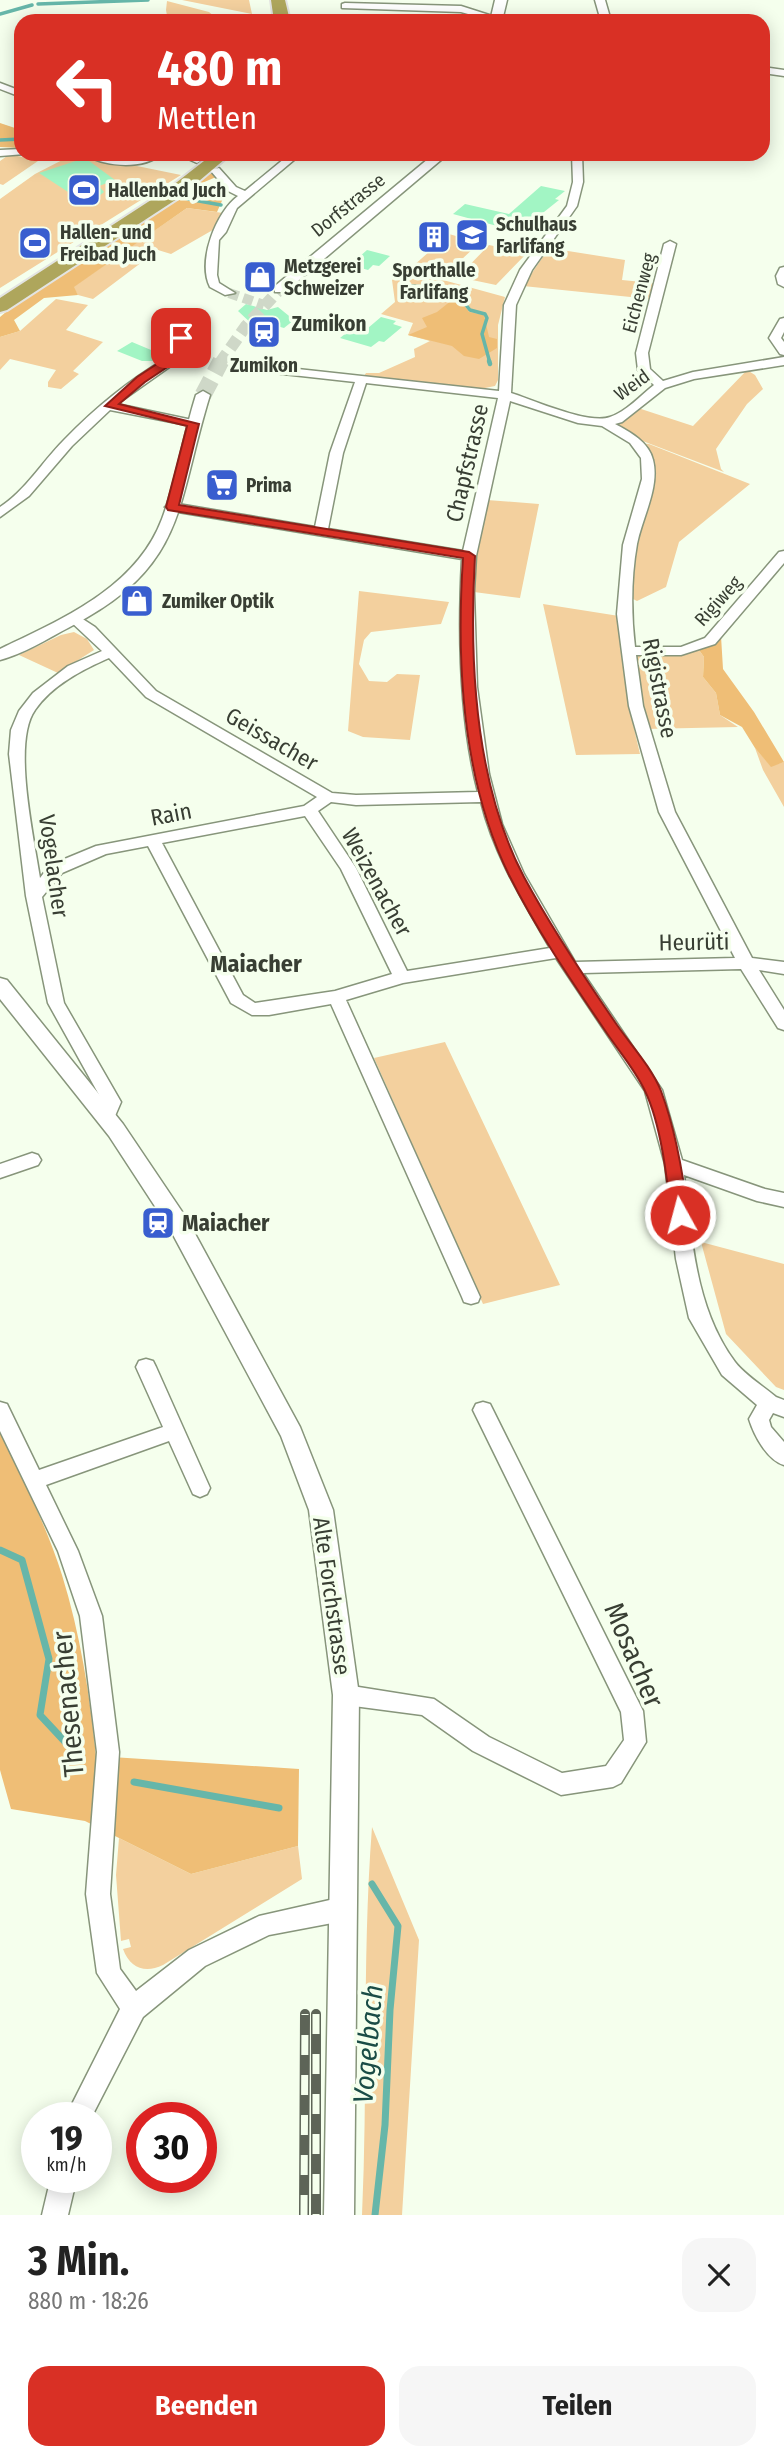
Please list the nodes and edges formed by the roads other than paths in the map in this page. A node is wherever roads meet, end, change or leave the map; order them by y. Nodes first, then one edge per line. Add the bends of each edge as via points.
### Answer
1 (344, 7) edge
2 (478, 14) edge
3 (122, 161) edge
4 (144, 161) edge
5 (214, 161) edge
6 (288, 161) edge
7 (434, 161) edge
8 (577, 161) edge
9 (215, 162) edge
10 (246, 196) junction
11 (670, 244) dead end
12 (784, 270) edge
13 (784, 284) edge
14 (280, 289) tunnel mouth
15 (229, 293) tunnel mouth
16 (0, 300) edge
17 (0, 306) edge
18 (200, 318) dead end
19 (784, 321) edge
20 (784, 351) edge
21 (784, 361) edge
22 (265, 368) dead end
23 (362, 379) junction
24 (662, 385) junction
25 (203, 395) tunnel mouth
26 (505, 395) junction
27 (110, 406) junction
28 (605, 423) junction
29 (193, 424) junction
30 (0, 496) edge
31 (17, 502) junction
32 (172, 507) junction
33 (0, 513) edge
34 (321, 530) junction
35 (784, 555) edge
36 (469, 556) junction
37 (75, 618) junction
38 (627, 651) junction
39 (110, 652) junction
40 (0, 655) edge
41 (328, 797) junction
42 (486, 797) junction
43 (309, 810) junction
44 (153, 841) junction
45 (34, 896) junction
46 (560, 952) junction
47 (746, 963) junction
48 (571, 968) junction
49 (784, 968) edge
50 (402, 977) junction
51 (0, 985) edge
52 (336, 997) junction
53 (784, 1024) edge
54 (106, 1118) junction
55 (32, 1160) dead end
56 (674, 1164) junction
57 (0, 1171) edge
58 (784, 1200) edge
59 (471, 1297) dead end
60 (146, 1367) dead end
61 (776, 1406) edge
62 (0, 1410) edge
63 (483, 1410) dead end
64 (174, 1431) junction
65 (784, 1457) edge
66 (34, 1481) junction
67 (200, 1488) dead end
68 (346, 1695) junction
69 (343, 1909) junction
70 (134, 2008) junction
71 (85, 2102) edge
72 (60, 2193) edge
73 (55, 2215) edge
74 (339, 2215) edge

1 - 2 street via 461,9
3 - 4 street
5 - 17 highway via 181,188
6 - 10 street
7 - 14 street, Dorfstrasse
8 - 26 street via 572,206 526,270 510,305
9 - 10 street via 232,189
9 - 16 highway
10 - 15 street via 232,206 214,239 211,275 214,285
11 - 24 street, Eichenweg via 642,352 645,370
12 - 13 street
18 - 27 street via 171,348 172,360
19 - 20 street via 775,338
21 - 24 street, Weid
22 - 23 street, Chapfstrasse
23 - 26 street, Chapfstrasse
23 - 34 street via 335,451
24 - 28 street, Weid via 618,419
25 - 29 street
26 - 28 street, Weid
26 - 36 street, Chapfstrasse
27 - 29 street
27 - 31 street via 78,432
28 - 38 street, Rigistrasse via 634,440 647,458 648,479 629,545 624,614
29 - 32 street
30 - 31 street
31 - 33 street
32 - 34 street
32 - 37 street via 164,532 144,564
34 - 36 street
35 - 38 street, Rigiweg via 702,646 673,652
36 - 42 street, Chapfstrasse via 474,730
37 - 39 street, Geissacher
37 - 40 street
38 - 47 street, Rigistrasse via 635,706 667,812
39 - 41 street, Geissacher via 151,694
39 - 45 street, Vogelacher via 53,682 26,711 18,730 16,754
41 - 42 street, Geissacher
41 - 43 street, Rain
42 - 46 street, Chapfstrasse via 516,874
43 - 44 street, Rain
43 - 50 street, Weizenacher via 348,868
44 - 45 street, Rain via 102,850 56,869
44 - 52 street via 237,999 253,1009 269,1010
45 - 54 street, Vogelacher via 57,1003 112,1101
46 - 48 street, Chapfstrasse
46 - 50 street
47 - 48 street, Heurüti
47 - 49 street
47 - 53 street, Heurüti
48 - 56 street, Chapfstrasse via 653,1090
50 - 52 street
51 - 54 street, Alte Forchstrasse
52 - 59 street
54 - 68 street, Alte Forchstrasse via 180,1225 292,1434 321,1510
55 - 57 street
56 - 58 street
56 - 61 street, Chapfstrasse via 685,1259 699,1318 729,1369
60 - 64 street
61 - 65 street via 759,1419
62 - 66 street, Thesenacher
63 - 68 street, Mosacher via 632,1711 635,1742 613,1776 561,1784 481,1744 426,1706
64 - 66 street
64 - 67 street
66 - 70 street, Thesenacher via 68,1551 91,1616 108,1752 98,1894 109,1973
68 - 69 street, Alte Forchstrasse
69 - 70 street via 267,1924 197,1958
69 - 74 street, Alte Forchstrasse
70 - 71 street
72 - 73 street

